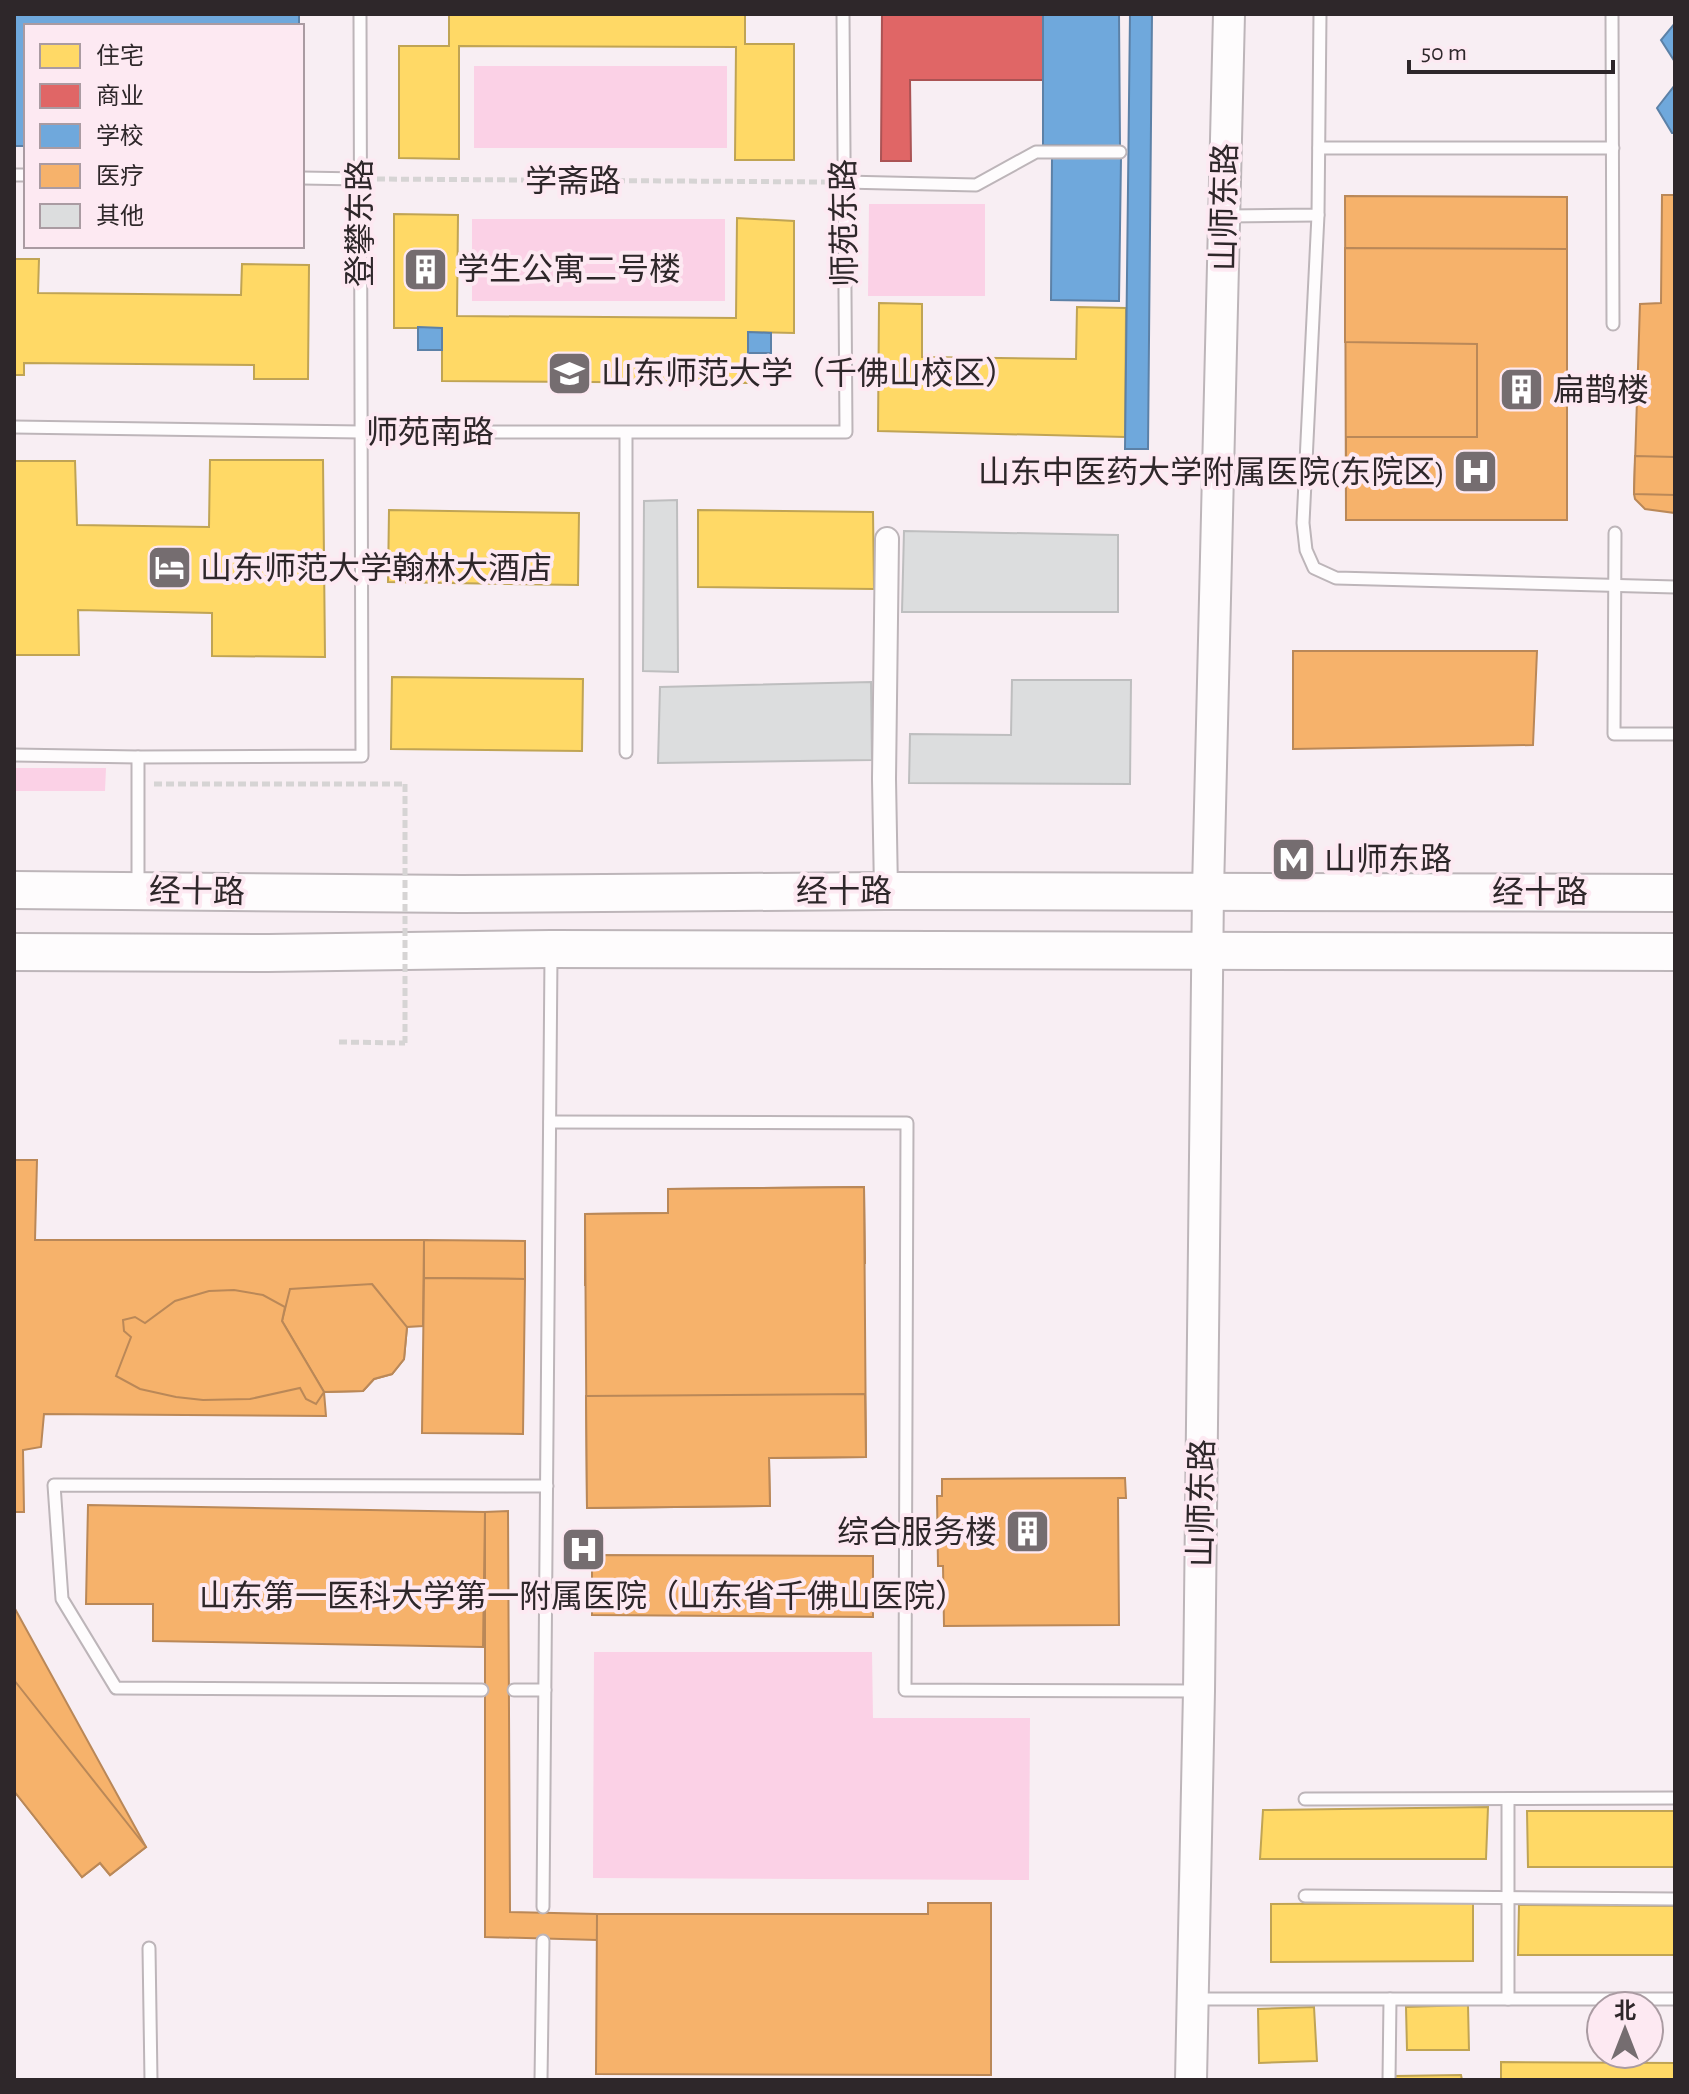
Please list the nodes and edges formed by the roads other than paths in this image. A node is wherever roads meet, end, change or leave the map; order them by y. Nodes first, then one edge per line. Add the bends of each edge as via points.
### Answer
1 (360, 14) edge
2 (843, 14) edge
3 (1229, 14) edge
4 (1320, 14) edge
5 (1612, 14) edge
6 (1319, 148) junction
7 (1613, 148) junction
8 (1120, 152) dead end
9 (304, 178) edge
10 (360, 179) junction
11 (844, 182) junction
12 (1318, 215) junction
13 (1224, 216) junction
14 (1613, 324) dead end
15 (14, 427) edge
16 (361, 432) junction
17 (846, 432) joint
18 (626, 433) junction
19 (1615, 533) dead end
20 (887, 539) dead end
21 (1614, 586) junction
22 (1675, 587) edge
23 (1675, 734) edge
24 (626, 752) dead end
25 (14, 755) edge
26 (138, 757) junction
27 (14, 890) edge
28 (138, 890) junction
29 (886, 891) junction
30 (1208, 891) junction
31 (1675, 893) edge
32 (551, 949) junction
33 (1207, 951) junction
34 (14, 952) edge
35 (1675, 952) edge
36 (550, 1122) junction
37 (547, 1486) junction
38 (482, 1690) dead end
39 (514, 1690) dead end
40 (545, 1690) junction
41 (1199, 1691) junction
42 (1675, 1798) edge
43 (1305, 1799) dead end
44 (1508, 1799) junction
45 (1305, 1896) dead end
46 (1508, 1898) junction
47 (1675, 1899) edge
48 (543, 1907) dead end
49 (543, 1941) dead end
50 (149, 1948) dead end
51 (1193, 1999) junction
52 (1390, 1999) junction
53 (1508, 1999) junction
54 (1675, 1999) edge
55 (151, 2080) edge
56 (541, 2080) edge
57 (1191, 2080) edge
58 (1389, 2080) edge

1 - 10 lane, 登攀东路
2 - 11 lane, 师苑东路
3 - 13 main road, 山师东路
4 - 6 lane
5 - 7 lane
6 - 7 lane
6 - 12 lane
7 - 14 lane
8 - 11 lane via 1036,152 976,185
9 - 10 lane
10 - 16 lane, 登攀东路
11 - 17 lane, 师苑东路
12 - 13 lane
12 - 21 lane via 1303,523 1314,568 1336,578
13 - 30 main road, 山师东路
15 - 16 lane, 师苑南路
16 - 18 lane, 师苑南路
16 - 26 lane, 登攀东路 via 362,756
17 - 18 lane, 师苑南路
18 - 24 lane
19 - 21 lane
20 - 29 street
21 - 22 lane
21 - 23 lane via 1614,734
25 - 26 lane
26 - 28 lane
27 - 28 highway, 经十路
28 - 29 highway, 经十路
29 - 30 highway, 经十路
30 - 31 highway, 经十路
30 - 33 main road, 山师东路
32 - 33 highway, 经十路
32 - 34 highway, 经十路
32 - 36 lane
33 - 35 highway, 经十路
33 - 41 main road, 山师东路
36 - 37 lane
36 - 41 lane via 907,1123 905,1690
37 - 38 lane via 54,1485 62,1599 116,1688
37 - 40 lane
39 - 40 lane
40 - 48 lane
41 - 51 main road, 山师东路
42 - 44 lane
43 - 44 lane
44 - 46 lane
45 - 46 lane
46 - 47 lane
46 - 53 lane
49 - 56 lane
50 - 55 lane
51 - 52 lane
51 - 57 main road, 山师东路
52 - 53 lane
52 - 58 lane
53 - 54 lane

